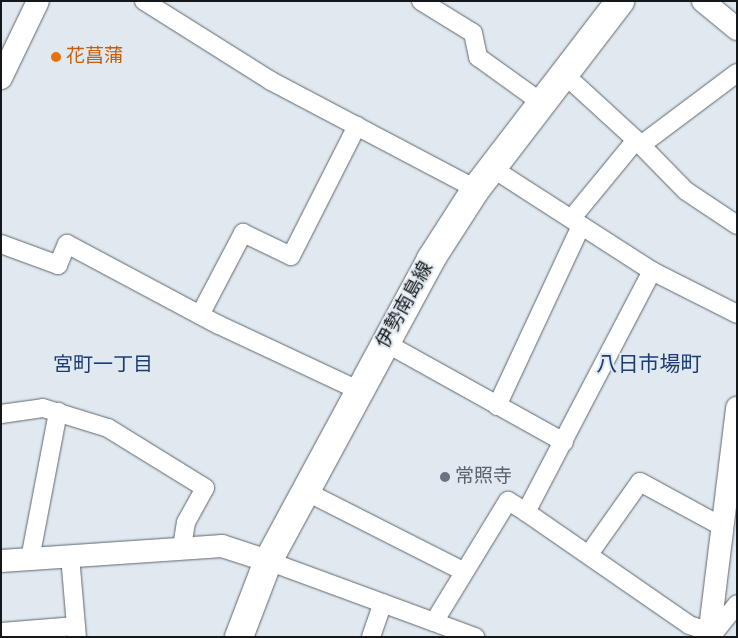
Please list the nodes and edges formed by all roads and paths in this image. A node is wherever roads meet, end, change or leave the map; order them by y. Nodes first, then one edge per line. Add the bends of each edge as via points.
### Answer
1 (38, 1) edge
2 (144, 1) edge
3 (421, 1) edge
4 (620, 1) edge
5 (703, 1) edge
6 (737, 29) edge
7 (8, 44) edge
8 (737, 72) edge
9 (564, 74) junction
10 (1, 78) edge
11 (542, 103) junction
12 (357, 126) junction
13 (638, 143) junction
14 (492, 168) junction
15 (476, 189) junction
16 (576, 223) junction
17 (737, 225) edge
18 (1, 244) edge
19 (652, 271) junction
20 (737, 314) edge
21 (200, 315) junction
22 (384, 342) junction
23 (358, 390) junction
24 (496, 406) junction
25 (737, 408) edge
26 (58, 412) junction
27 (1, 414) edge
28 (564, 442) junction
29 (305, 491) junction
30 (526, 512) junction
31 (721, 526) junction
32 (182, 548) junction
33 (589, 554) junction
34 (70, 556) junction
35 (30, 559) junction
36 (1, 561) edge
37 (268, 561) junction
38 (463, 571) junction
39 (383, 603) junction
40 (737, 604) edge
41 (434, 622) junction
42 (1, 632) edge
43 (76, 632) edge
44 (709, 634) edge
45 (239, 637) edge
46 (370, 637) edge
47 (475, 637) edge

1 - 7 street
2 - 12 street via 271,81
3 - 11 street via 473,33 478,57
4 - 9 main road, 伊勢南島線
5 - 6 street
7 - 10 street
8 - 13 street
9 - 11 main road, 伊勢南島線
9 - 13 street
11 - 14 main road, 伊勢南島線
12 - 15 street
12 - 21 street via 291,256 243,233
13 - 16 street
13 - 17 street via 686,191
14 - 15 main road, 伊勢南島線
14 - 16 street
15 - 22 main road, 伊勢南島線
16 - 19 street
16 - 24 street
18 - 21 street via 58,265 67,244
19 - 20 street
19 - 28 street
21 - 23 street
22 - 23 main road, 伊勢南島線
22 - 24 street
23 - 29 main road, 伊勢南島線
24 - 28 street
25 - 31 street
26 - 27 street via 43,408
26 - 32 street via 108,428 205,488 186,522
26 - 35 street
28 - 30 street
29 - 37 main road, 伊勢南島線
29 - 38 street
30 - 33 street
30 - 38 street via 508,501
31 - 33 street via 640,482
31 - 44 street
32 - 34 street
32 - 37 street via 222,546
33 - 44 street via 690,625
34 - 35 street
34 - 43 street
35 - 36 street
37 - 39 street
37 - 45 main road, 伊勢南島線
38 - 41 street
39 - 41 street
39 - 46 street
40 - 44 street
41 - 47 street
42 - 43 street

